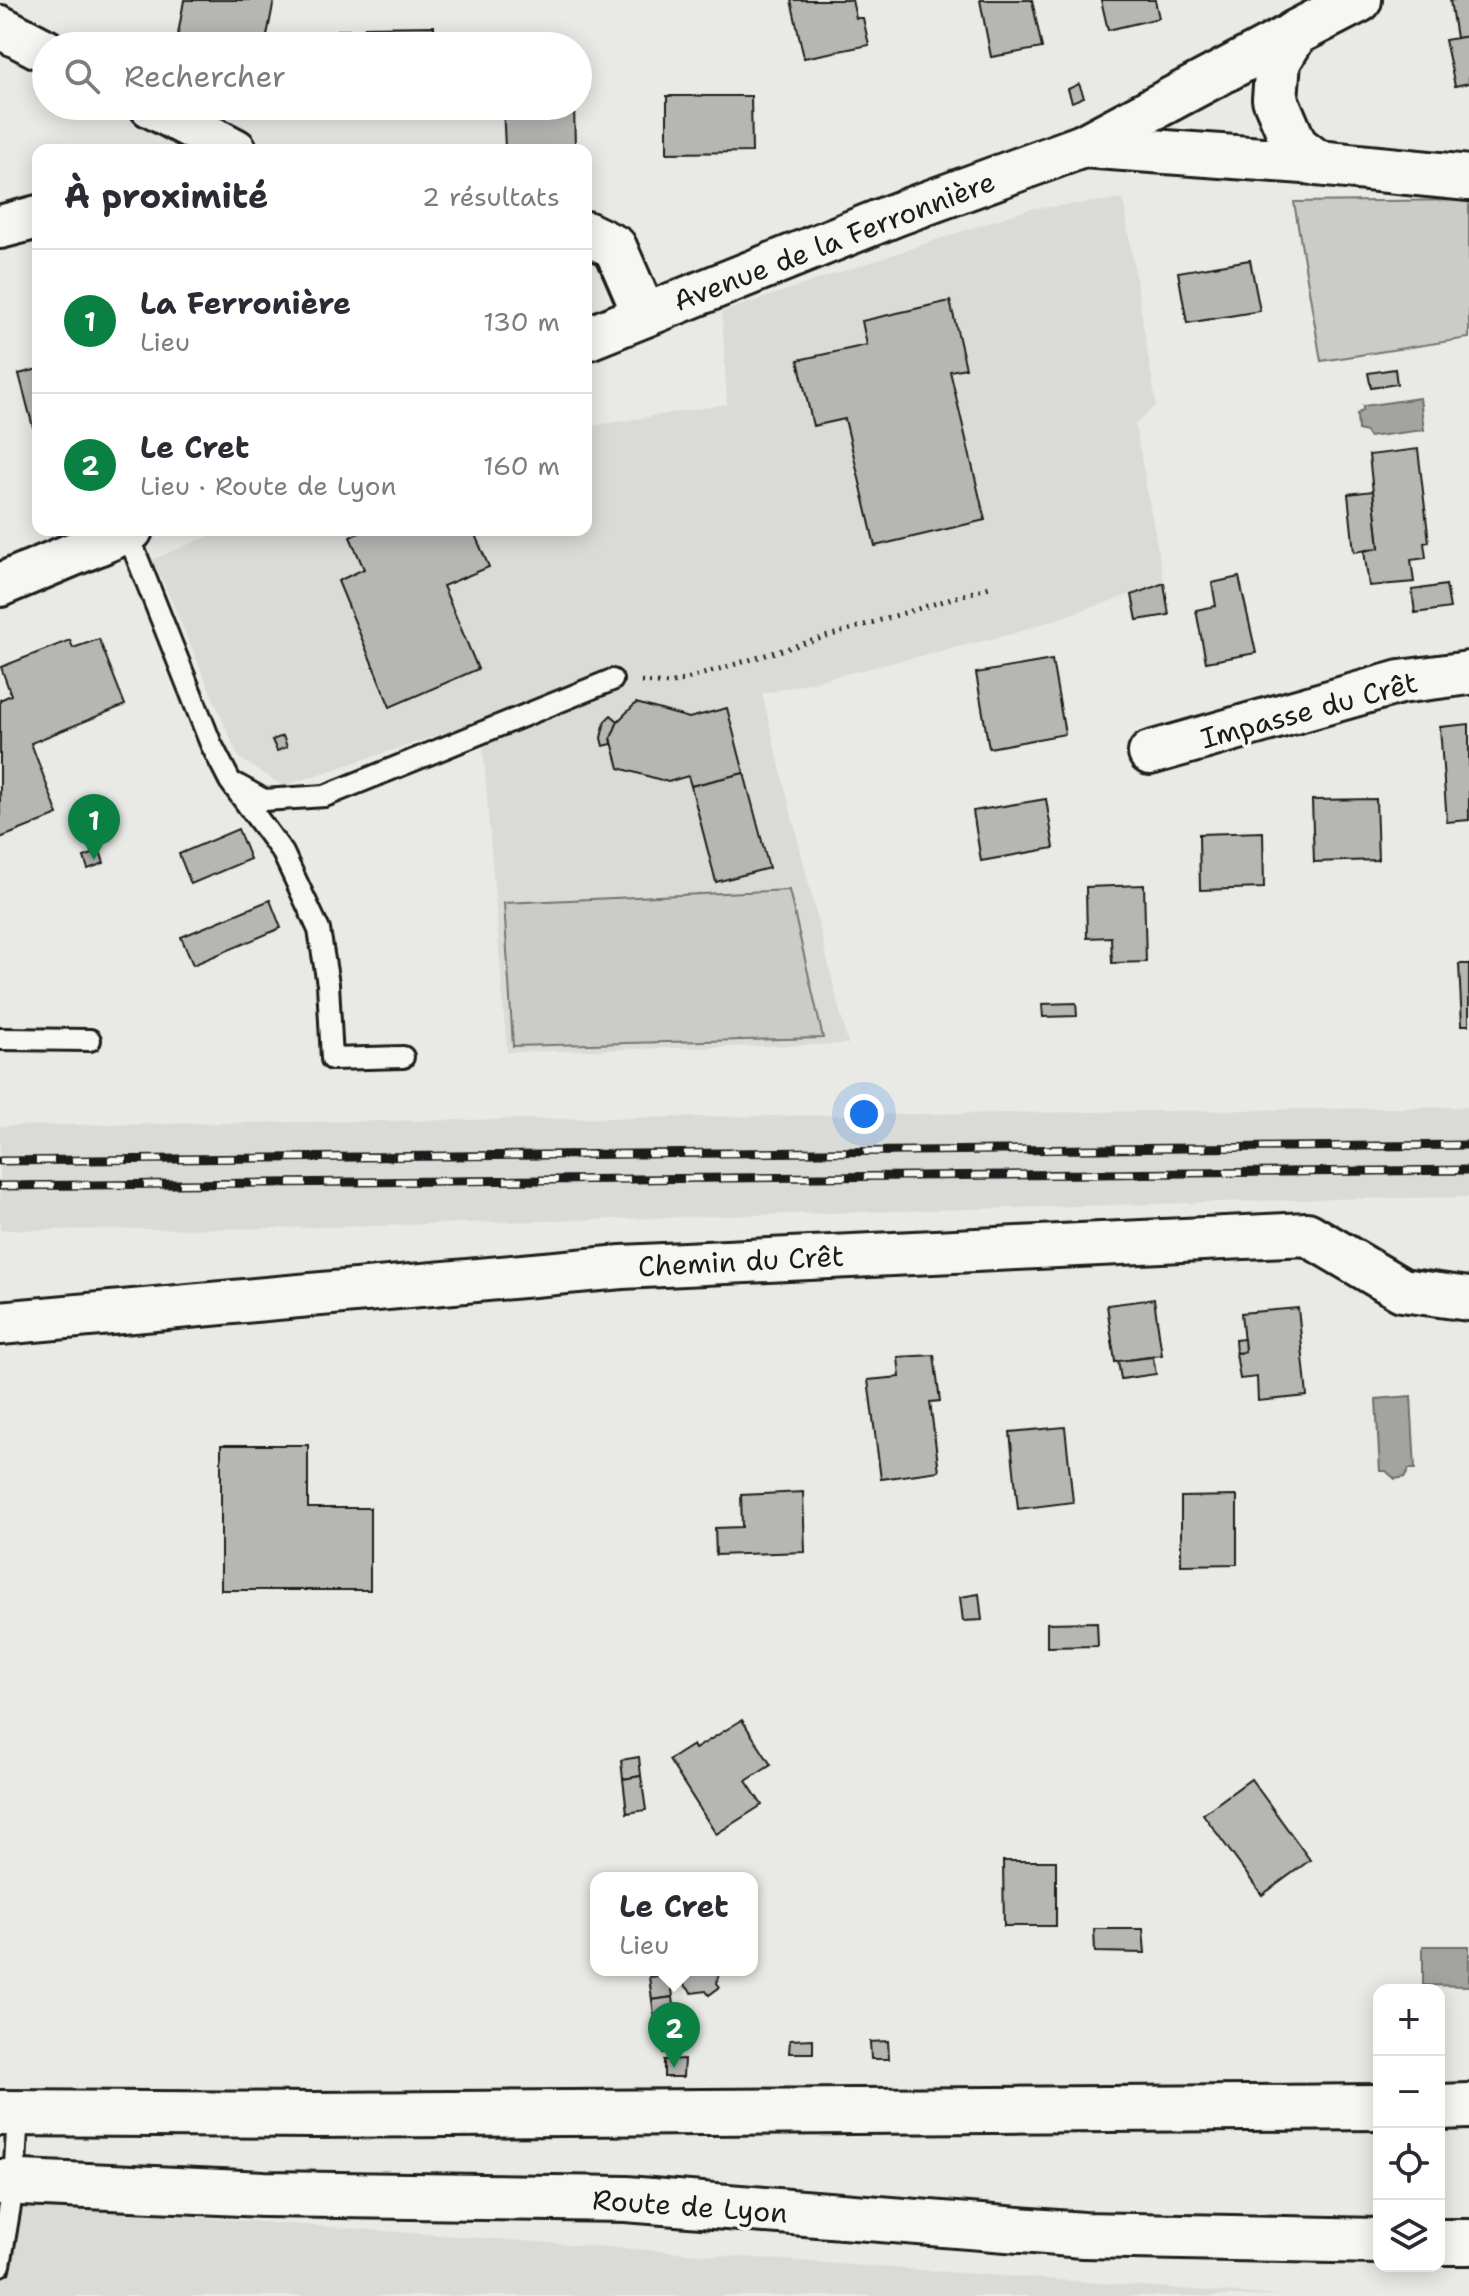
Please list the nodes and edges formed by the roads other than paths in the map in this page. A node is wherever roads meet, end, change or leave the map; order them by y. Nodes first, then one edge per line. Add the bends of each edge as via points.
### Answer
1 (1359, 0) edge
2 (0, 27) edge
3 (1295, 33) junction
4 (32, 44) edge
5 (178, 120) edge
6 (224, 144) edge
7 (1083, 146) junction
8 (1317, 163) junction
9 (1469, 178) edge
10 (32, 219) edge
11 (0, 227) edge
12 (592, 236) edge
13 (644, 314) junction
14 (592, 336) edge
15 (117, 536) edge
16 (131, 536) edge
17 (0, 585) edge
18 (1469, 673) edge
19 (612, 680) road end
20 (1150, 753) dead end
21 (230, 781) junction
22 (0, 1039) edge
23 (90, 1040) dead end
24 (403, 1057) dead end
25 (1469, 1299) edge
26 (0, 1323) edge
27 (1469, 2106) edge
28 (1373, 2107) edge
29 (1445, 2107) edge
30 (9, 2113) edge
31 (7, 2182) edge
32 (1373, 2241) edge
33 (1445, 2242) edge
34 (1469, 2242) edge
35 (0, 2265) edge

1 - 3 main road, Avenue de la Ferronnière
2 - 4 street
3 - 7 street, Avenue de la Ferronnière
3 - 8 main road via 1278,61 1275,99 1295,146
5 - 6 street
7 - 8 street, Avenue de la Ferronnière
7 - 13 street, Avenue de la Ferronnière
8 - 9 main road, Avenue de la Ferronnière
10 - 11 street
12 - 13 street via 615,247
13 - 14 street, Avenue de la Ferronnière
15 - 17 street
16 - 21 lane
18 - 20 street, Impasse du Crêt via 1400,682
19 - 21 lane via 325,796 264,800
21 - 24 lane via 283,853 319,930 332,1059
22 - 23 lane
25 - 26 street, Chemin du Crêt via 1402,1290 1307,1234 622,1267
27 - 29 main road
28 - 30 main road
30 - 31 lane
31 - 32 main road, Route de Lyon via 264,2194 626,2199 1083,2235
31 - 35 lane
33 - 34 main road

